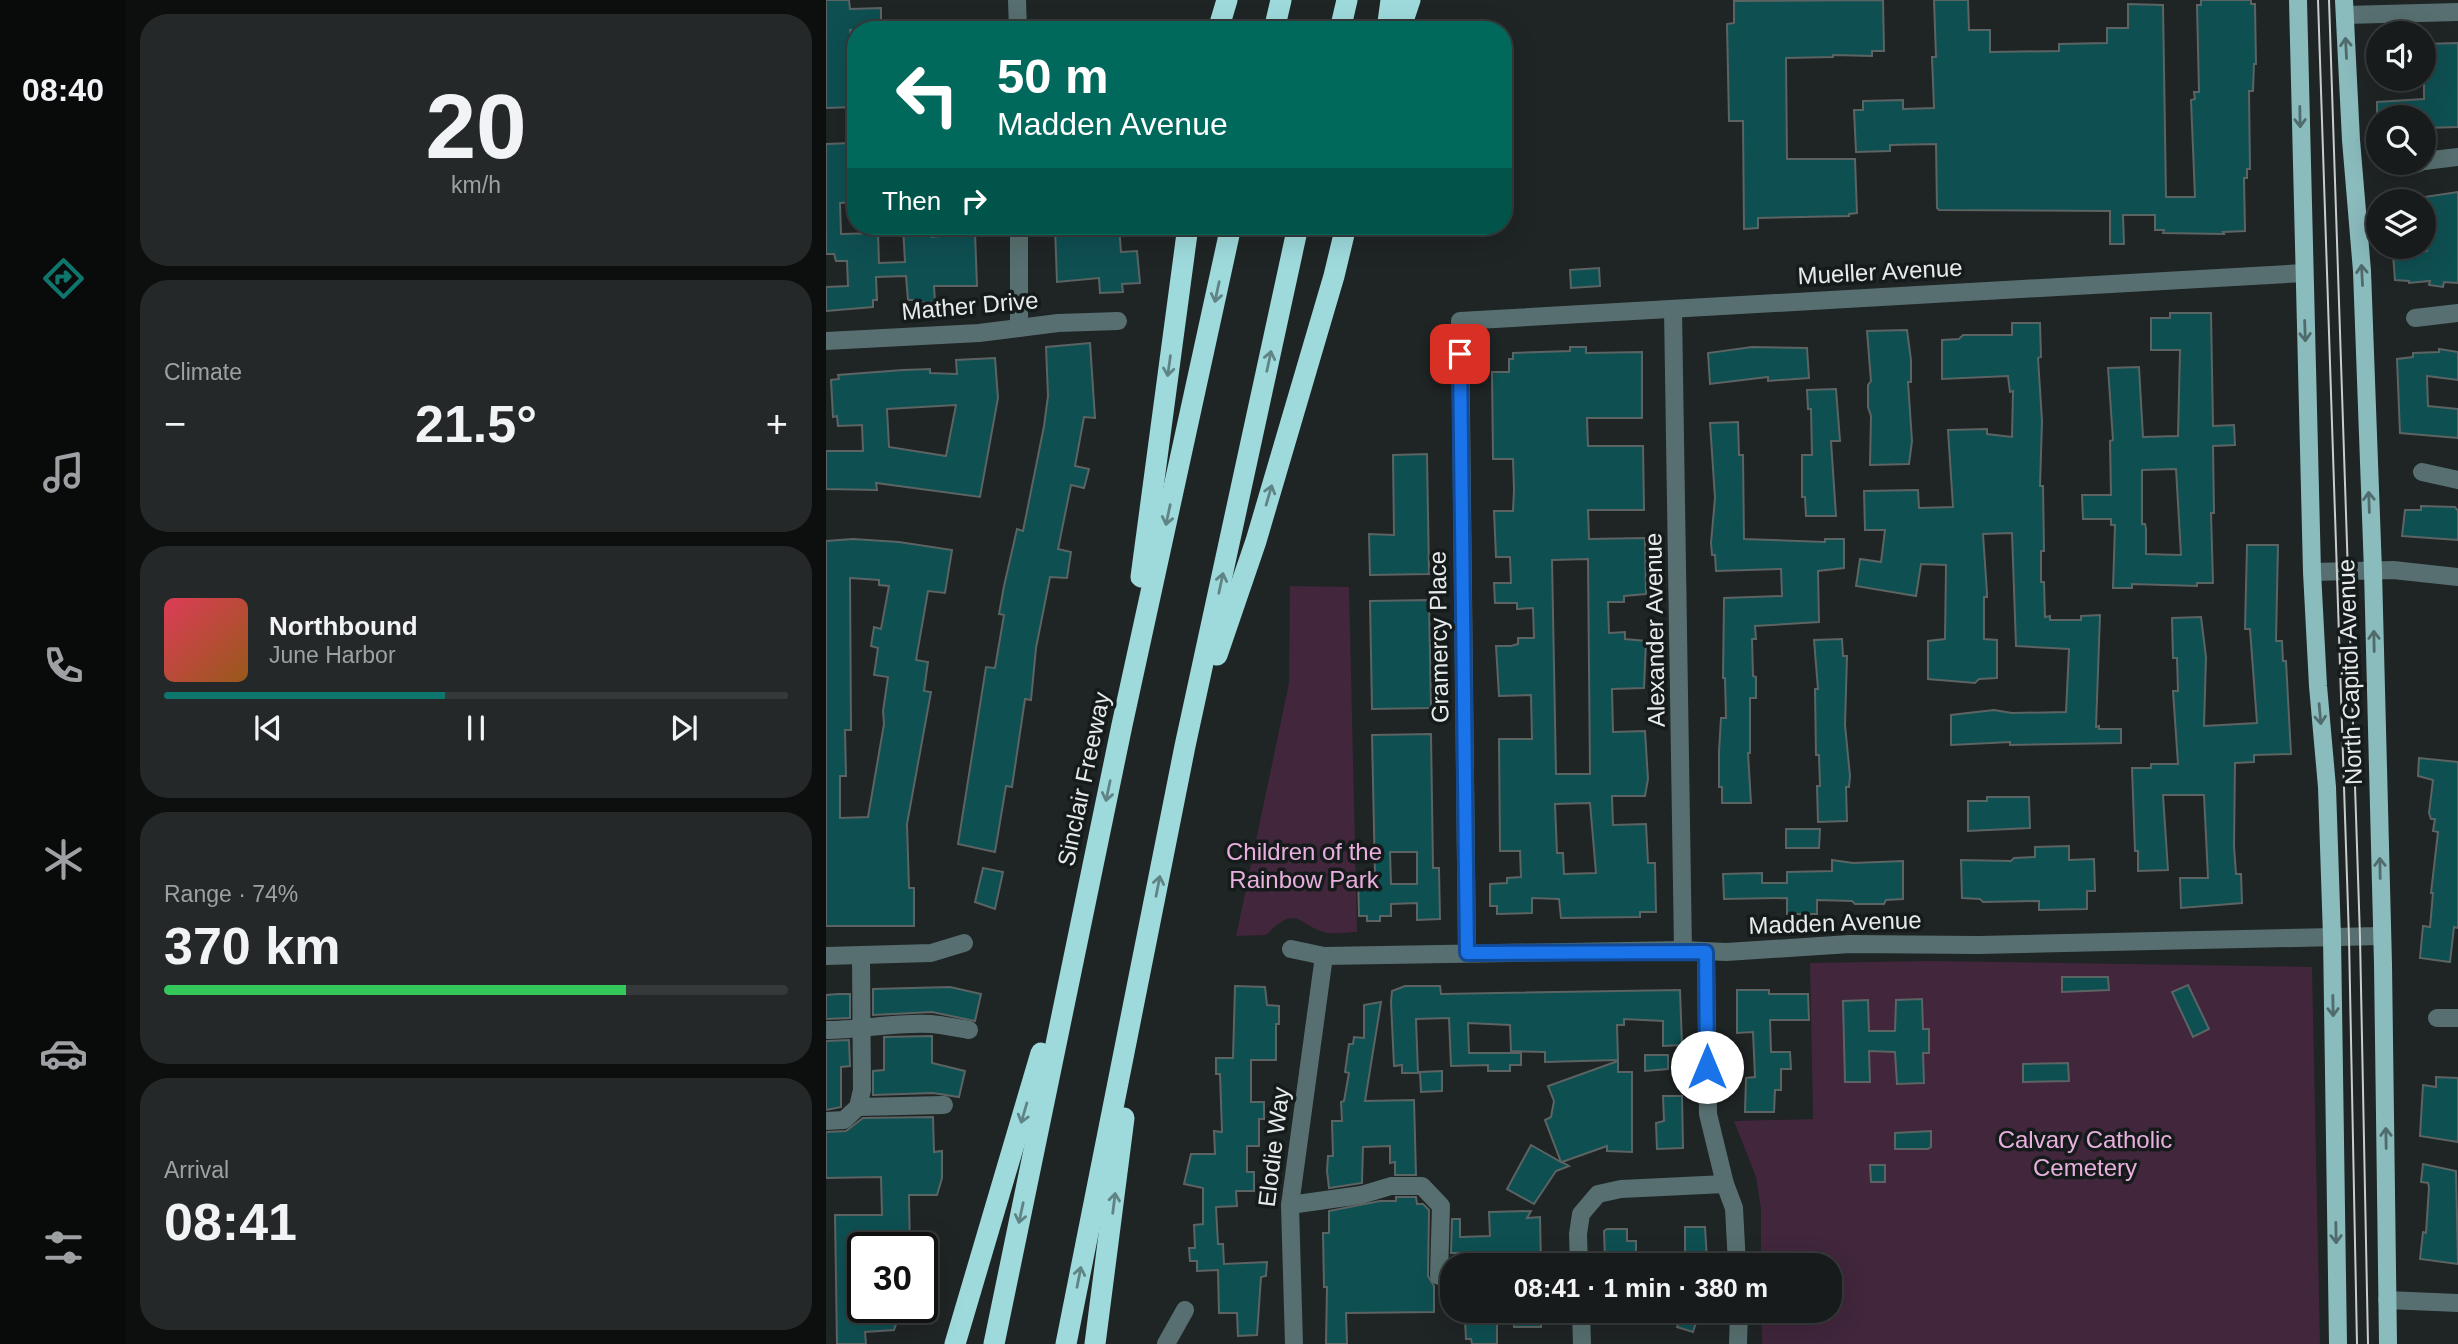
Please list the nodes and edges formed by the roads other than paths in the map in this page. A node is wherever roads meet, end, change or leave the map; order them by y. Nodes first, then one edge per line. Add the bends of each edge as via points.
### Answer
1 (1017, 0) edge
2 (1221, 0) edge
3 (1227, 0) edge
4 (1281, 0) edge
5 (1347, 0) edge
6 (1391, 0) edge
7 (1410, 0) edge
8 (2298, 0) edge
9 (2345, 7) edge
10 (2458, 12) edge
11 (1018, 21) edge
12 (1218, 21) edge
13 (1220, 21) edge
14 (1276, 21) edge
15 (1342, 21) edge
16 (1388, 21) edge
17 (1403, 21) edge
18 (2458, 157) edge
19 (2436, 161) edge
20 (1019, 235) edge
21 (1187, 235) edge
22 (1229, 235) edge
23 (1296, 235) edge
24 (1344, 235) edge
25 (2304, 272) junction
26 (1673, 310) junction
27 (2458, 313) edge
28 (2415, 318) dead end
29 (1118, 321) dead end
30 (1460, 321) joint
31 (1019, 328) junction
32 (826, 341) edge
33 (2422, 472) dead end
34 (2458, 480) edge
35 (2373, 571) junction
36 (2312, 572) junction
37 (2458, 578) edge
38 (1122, 725) junction
39 (1185, 746) junction
40 (1084, 906) junction
41 (2381, 936) junction
42 (2332, 937) junction
43 (964, 943) dead end
44 (1291, 949) dead end
45 (1683, 950) junction
46 (1706, 952) junction
47 (1145, 953) junction
48 (1467, 953) junction
49 (826, 956) edge
50 (862, 956) junction
51 (1324, 956) junction
52 (2437, 1018) dead end
53 (2458, 1018) edge
54 (826, 1030) edge
55 (861, 1030) junction
56 (969, 1030) dead end
57 (944, 1105) dead end
58 (858, 1107) junction
59 (826, 1121) edge
60 (1725, 1184) junction
61 (1290, 1205) junction
62 (1579, 1253) edge
63 (1736, 1253) edge
64 (1439, 1276) dead end
65 (2387, 1300) junction
66 (2458, 1303) edge
67 (1185, 1310) dead end
68 (1581, 1323) edge
69 (1739, 1323) edge
70 (955, 1344) edge
71 (994, 1344) edge
72 (1066, 1344) edge
73 (1095, 1344) edge
74 (1166, 1344) edge
75 (1294, 1344) edge
76 (1582, 1344) edge
77 (1738, 1344) edge
78 (2338, 1344) edge
79 (2388, 1344) edge

1 - 11 street
2 - 12 highway
3 - 13 highway
4 - 14 highway
5 - 15 highway
6 - 16 highway
7 - 17 highway
8 -> 25 main road, North Capitol Avenue
9 - 10 street
35 -> 9 main road, North Capitol Avenue via 2362,271
18 - 19 street
20 - 31 street
21 -> 38 highway
22 -> 38 highway, Sinclair Freeway
39 -> 23 highway
39 -> 24 highway via 1256,541
25 - 26 street, Mueller Avenue
25 -> 36 main road, North Capitol Avenue
26 - 30 street, Mueller Avenue
26 - 45 street, Alexander Avenue
27 - 28 street
29 - 31 street, Mather Drive
30 - 48 street, Gramercy Place
31 - 32 street, Mather Drive
33 - 34 street
35 - 36 street
35 - 37 street
41 -> 35 main road, North Capitol Avenue
36 -> 42 main road, North Capitol Avenue
38 -> 40 highway, Sinclair Freeway
47 -> 39 highway
40 -> 70 highway
40 -> 71 highway, Sinclair Freeway
41 - 42 street, Madden Avenue
65 -> 41 main road, North Capitol Avenue
42 - 46 street, Madden Avenue via 1850,944
42 -> 78 main road, North Capitol Avenue
43 - 50 street via 931,953
44 - 51 street, Madden Avenue
45 - 46 street, Madden Avenue
45 - 48 street, Madden Avenue
46 - 60 street via 1708,1114
72 -> 47 highway
73 -> 47 highway
48 - 51 street, Madden Avenue
49 - 50 street
50 - 55 street
51 - 61 street, Elodie Way
52 - 53 street
54 - 55 street
55 - 56 street via 931,1024
55 - 58 street
57 - 58 street
58 - 59 street via 844,1120
60 - 62 street via 1598,1194 1581,1214
60 - 63 street via 1734,1209
61 - 64 street via 1391,1186 1422,1186 1441,1206
61 - 75 street, Elodie Way
65 - 66 street
65 - 79 main road, North Capitol Avenue
67 - 74 street
68 - 76 street
69 - 77 street

